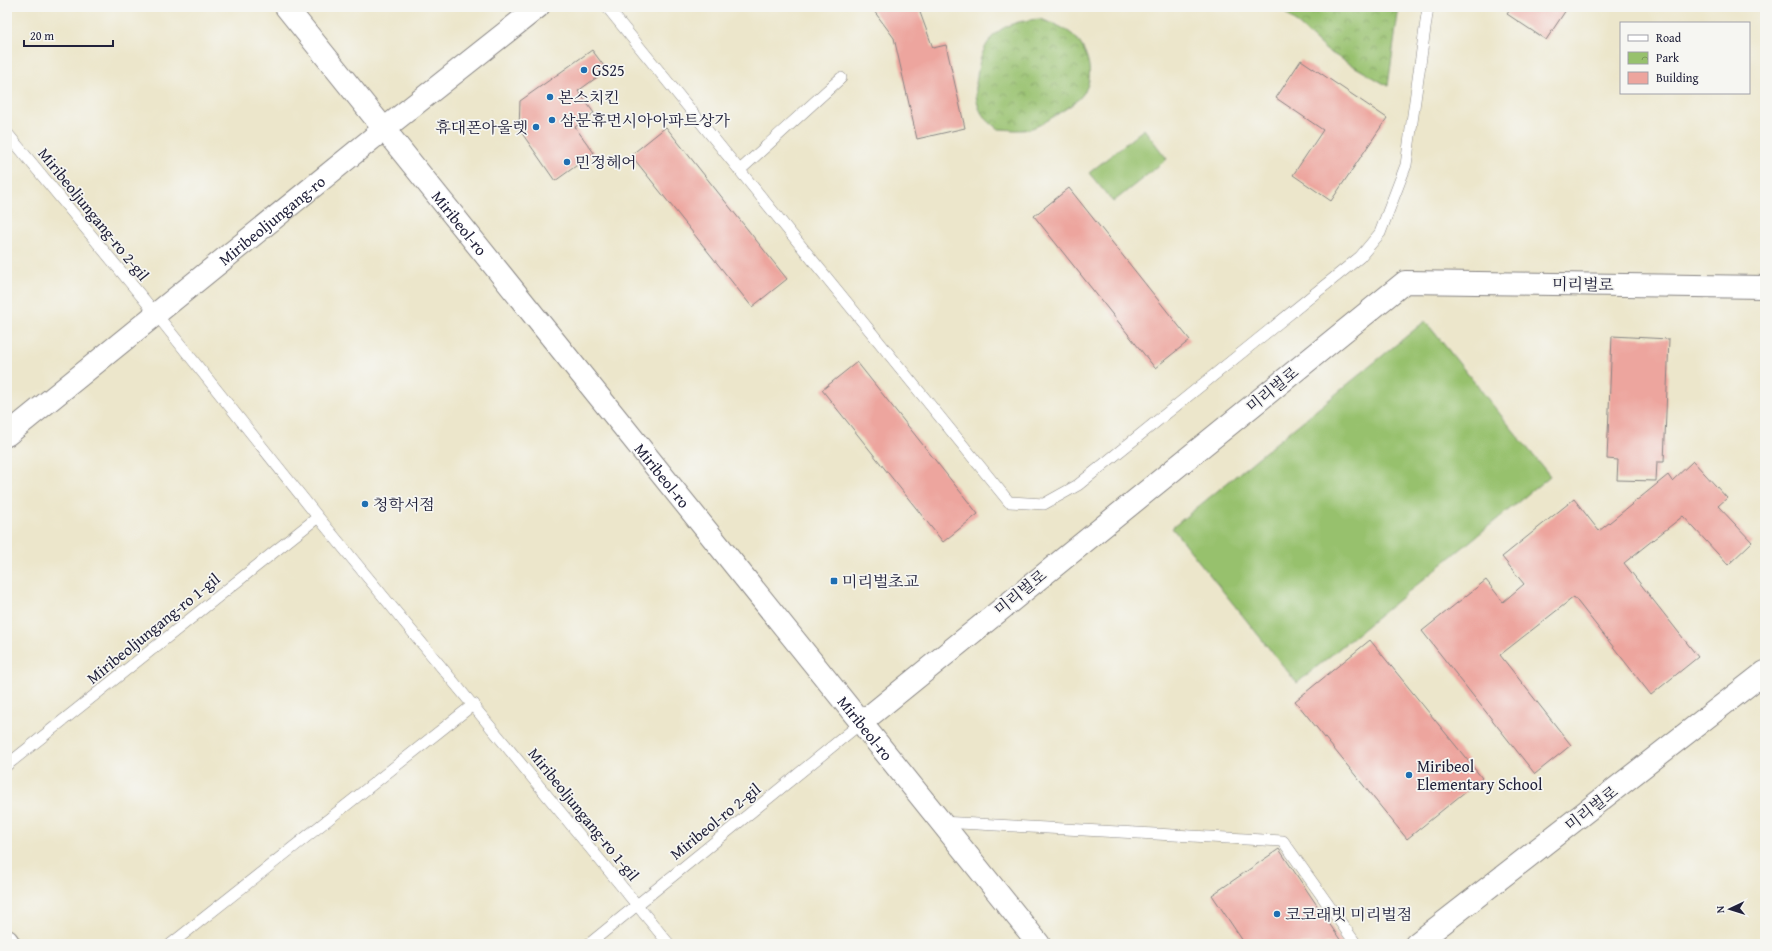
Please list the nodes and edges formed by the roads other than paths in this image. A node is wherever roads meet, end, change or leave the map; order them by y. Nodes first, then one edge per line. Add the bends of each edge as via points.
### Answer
1 (286, 7) edge
2 (538, 7) edge
3 (607, 7) edge
4 (1428, 7) edge
5 (841, 78) dead end
6 (384, 129) junction
7 (7, 133) edge
8 (740, 170) junction
9 (1765, 287) edge
10 (156, 314) junction
11 (7, 434) edge
12 (318, 517) junction
13 (1765, 672) edge
14 (474, 704) junction
15 (861, 723) junction
16 (7, 765) edge
17 (941, 822) junction
18 (637, 905) junction
19 (7, 941) edge
20 (9, 944) edge
21 (171, 944) edge
22 (589, 944) edge
23 (669, 944) edge
24 (1039, 944) edge
25 (1356, 944) edge
26 (1416, 944) edge

1 - 6 street, Miribeol-ro
2 - 6 street, Miribeoljungang-ro
3 - 8 lane
4 - 8 lane via 1406,165 1380,233 1360,257 1078,485 1044,504 1009,502
5 - 8 lane
6 - 10 street, Miribeoljungang-ro
6 - 15 street, Miribeol-ro
7 - 10 lane, Miribeoljungang-ro 2-gil
9 - 15 street, 미리벌로 via 1404,282
10 - 11 street, Miribeoljungang-ro
10 - 12 lane, Miribeoljungang-ro 1-gil
12 - 14 lane, Miribeoljungang-ro 1-gil
12 - 16 lane, Miribeoljungang-ro 1-gil
13 - 26 street, 미리벌로
14 - 18 lane, Miribeoljungang-ro 1-gil
14 - 21 lane
15 - 17 street, Miribeol-ro
15 - 18 lane, Miribeol-ro 2-gil
17 - 24 street, Miribeol-ro
17 - 25 lane via 1283,841
18 - 22 lane, Miribeol-ro 2-gil
18 - 23 lane, Miribeoljungang-ro 1-gil
19 - 20 street

